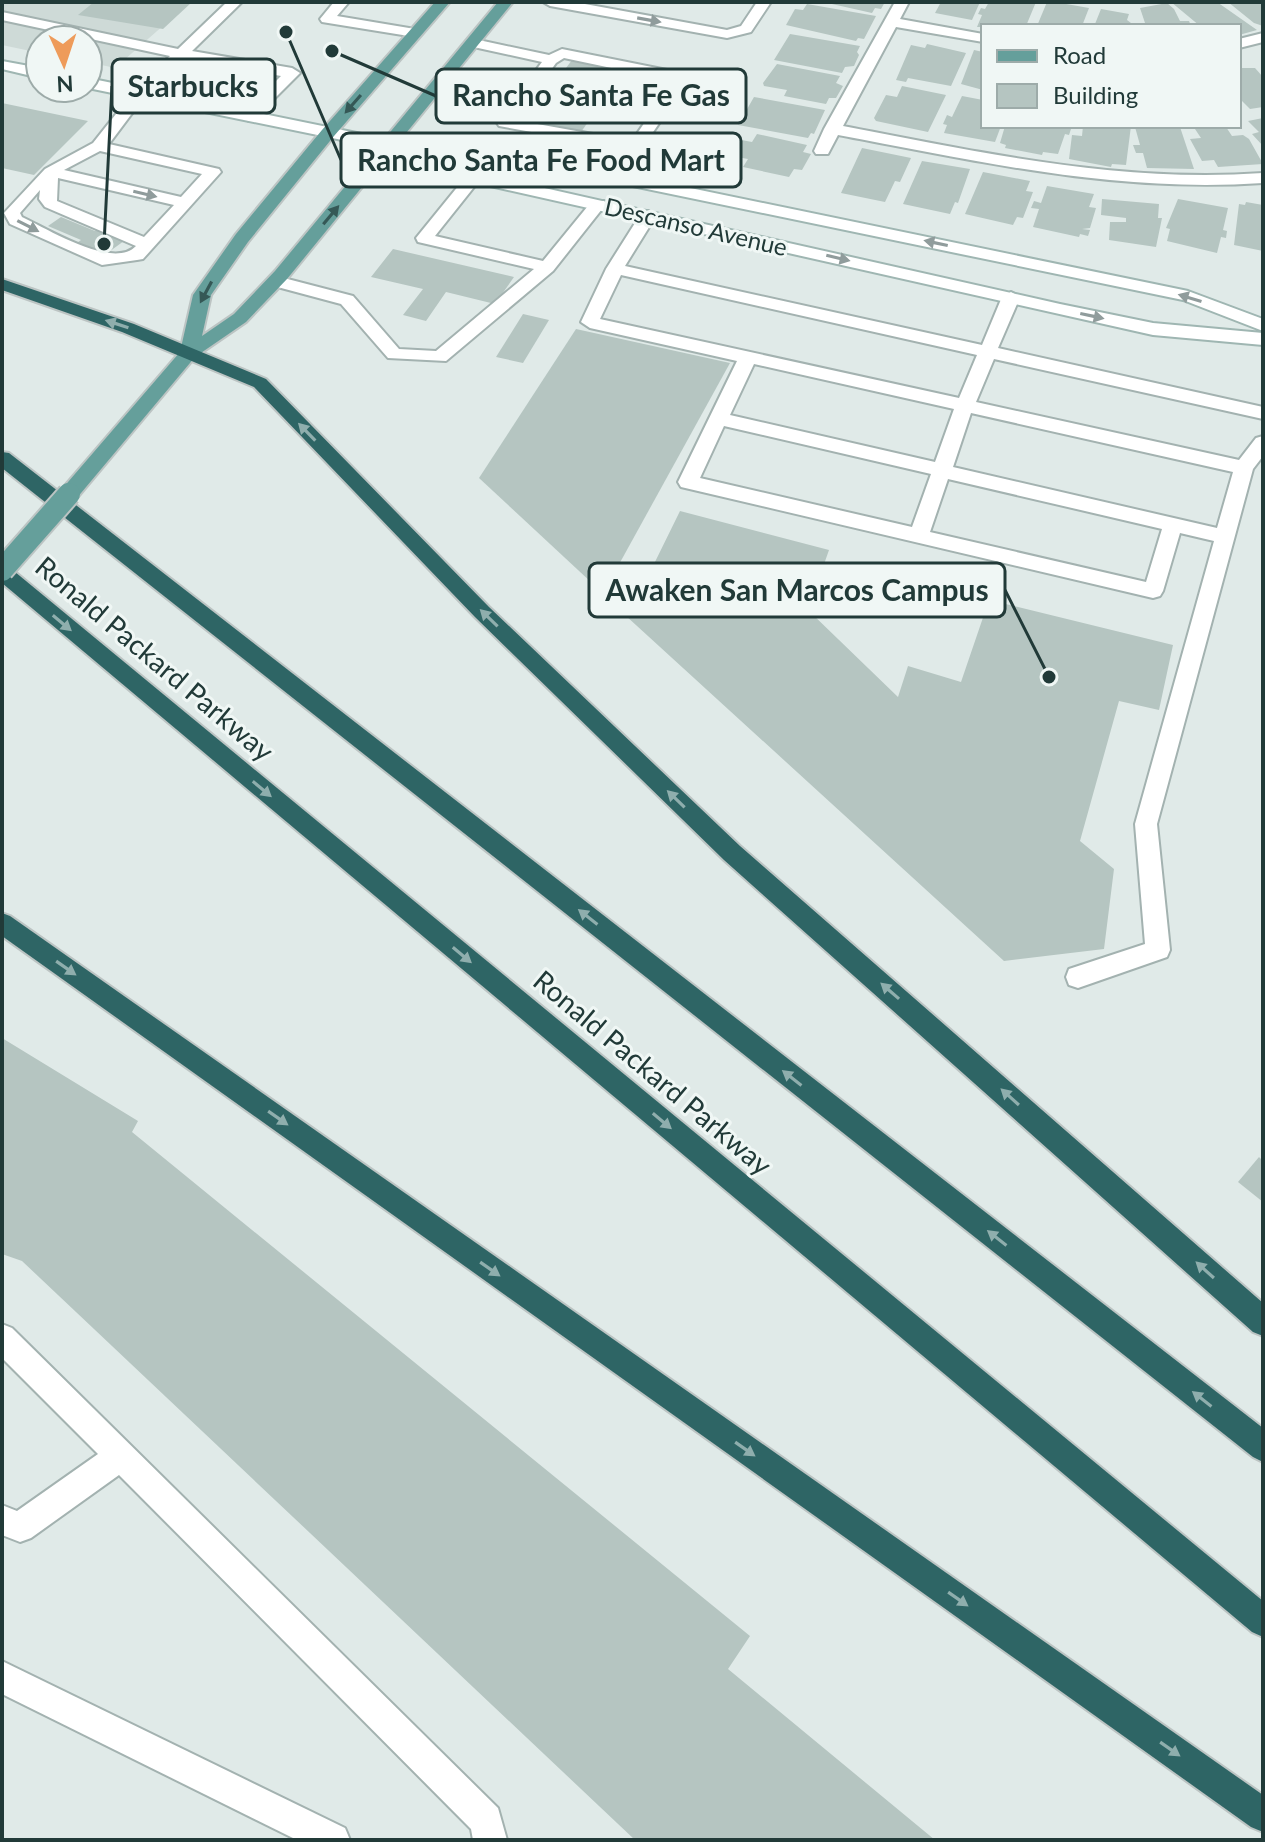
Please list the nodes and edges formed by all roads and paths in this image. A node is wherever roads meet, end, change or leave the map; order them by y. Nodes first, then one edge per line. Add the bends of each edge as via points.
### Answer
1 (235, 2) edge
2 (342, 2) edge
3 (443, 2) edge
4 (506, 2) edge
5 (550, 2) edge
6 (764, 2) edge
7 (902, 2) edge
8 (2, 16) edge
9 (892, 22) junction
10 (415, 33) junction
11 (1263, 37) edge
12 (981, 38) edge
13 (474, 43) junction
14 (1241, 43) edge
15 (181, 54) junction
16 (551, 60) junction
17 (2, 65) edge
18 (24, 70) edge
19 (104, 86) edge
20 (140, 93) junction
21 (249, 116) junction
22 (832, 129) junction
23 (328, 133) junction
24 (391, 145) junction
25 (99, 146) junction
26 (636, 146) junction
27 (822, 151) dead end
28 (51, 172) junction
29 (615, 176) junction
30 (474, 177) junction
31 (1263, 178) edge
32 (185, 203) junction
33 (598, 204) junction
34 (648, 216) junction
35 (147, 244) junction
36 (547, 267) junction
37 (615, 269) junction
38 (276, 281) junction
39 (2, 284) edge
40 (1011, 297) junction
41 (1263, 325) edge
42 (1263, 339) edge
43 (986, 352) junction
44 (189, 353) junction
45 (748, 357) junction
46 (965, 405) junction
47 (1263, 413) edge
48 (718, 418) junction
49 (1263, 442) edge
50 (2, 458) edge
51 (1244, 468) junction
52 (940, 470) junction
53 (1173, 525) junction
54 (918, 537) junction
55 (1225, 537) junction
56 (2, 571) edge
57 (2, 923) edge
58 (1078, 977) dead end
59 (1263, 1322) edge
60 (2, 1338) edge
61 (1263, 1447) edge
62 (121, 1456) junction
63 (2, 1520) edge
64 (1263, 1621) edge
65 (2, 1677) edge
66 (1263, 1815) edge
67 (333, 1840) edge
68 (490, 1840) edge

1 - 15 street
2 - 10 street via 327,19
3 - 10 main road
4 - 13 main road
5 -> 6 street via 727,34 746,29
7 - 9 street
8 - 15 street
9 - 12 street
9 - 22 street
10 -> 23 main road
11 - 14 street
13 - 16 street
13 - 24 main road
15 - 20 street
15 - 21 street via 292,73
16 - 26 street via 505,123
16 - 26 street via 562,53 682,78
17 - 18 street
19 - 20 street, Descanso Avenue
20 - 21 street, Descanso Avenue
20 - 25 street
21 - 23 street, Descanso Avenue
22 - 27 street
22 - 31 street via 1108,178
23 - 24 street, Descanso Avenue
23 -> 44 main road via 202,295
24 - 29 street via 454,144
24 - 30 street, Descanso Avenue via 422,165
38 -> 24 main road
25 - 28 street
25 - 32 street via 213,172
26 - 29 street
28 -> 32 street
28 - 35 street via 51,204
28 -> 35 street via 12,213 16,220 108,261 137,255
41 -> 29 street via 1188,296
30 - 33 street, Descanso Avenue
30 - 36 street via 424,238
32 - 35 street
33 - 34 street, Descanso Avenue
33 - 36 street
34 - 37 street
34 -> 40 street, Descanso Avenue
36 - 38 street via 440,357 394,354 347,300
37 - 43 street
37 - 45 street via 590,322
38 - 44 main road via 240,318
44 -> 39 highway
40 -> 42 street, Descanso Avenue via 1153,329
40 - 43 street
43 - 46 street
43 - 47 street
44 - 56 main road, bridge
59 -> 44 highway via 732,853 482,612 260,383
45 - 46 street
45 - 48 street
46 - 51 street
46 - 52 street
48 - 52 street
48 - 54 street via 688,482
49 - 51 street
61 -> 50 highway, Ronald Packard Parkway
51 - 55 street
52 - 53 street
52 - 54 street
53 - 54 street via 1153,591
53 - 55 street
55 - 58 street via 1146,824 1158,950
56 -> 64 highway, Ronald Packard Parkway
57 -> 66 highway
60 - 62 street
62 - 63 street via 20,1527
62 - 68 street via 486,1820
65 - 67 street

